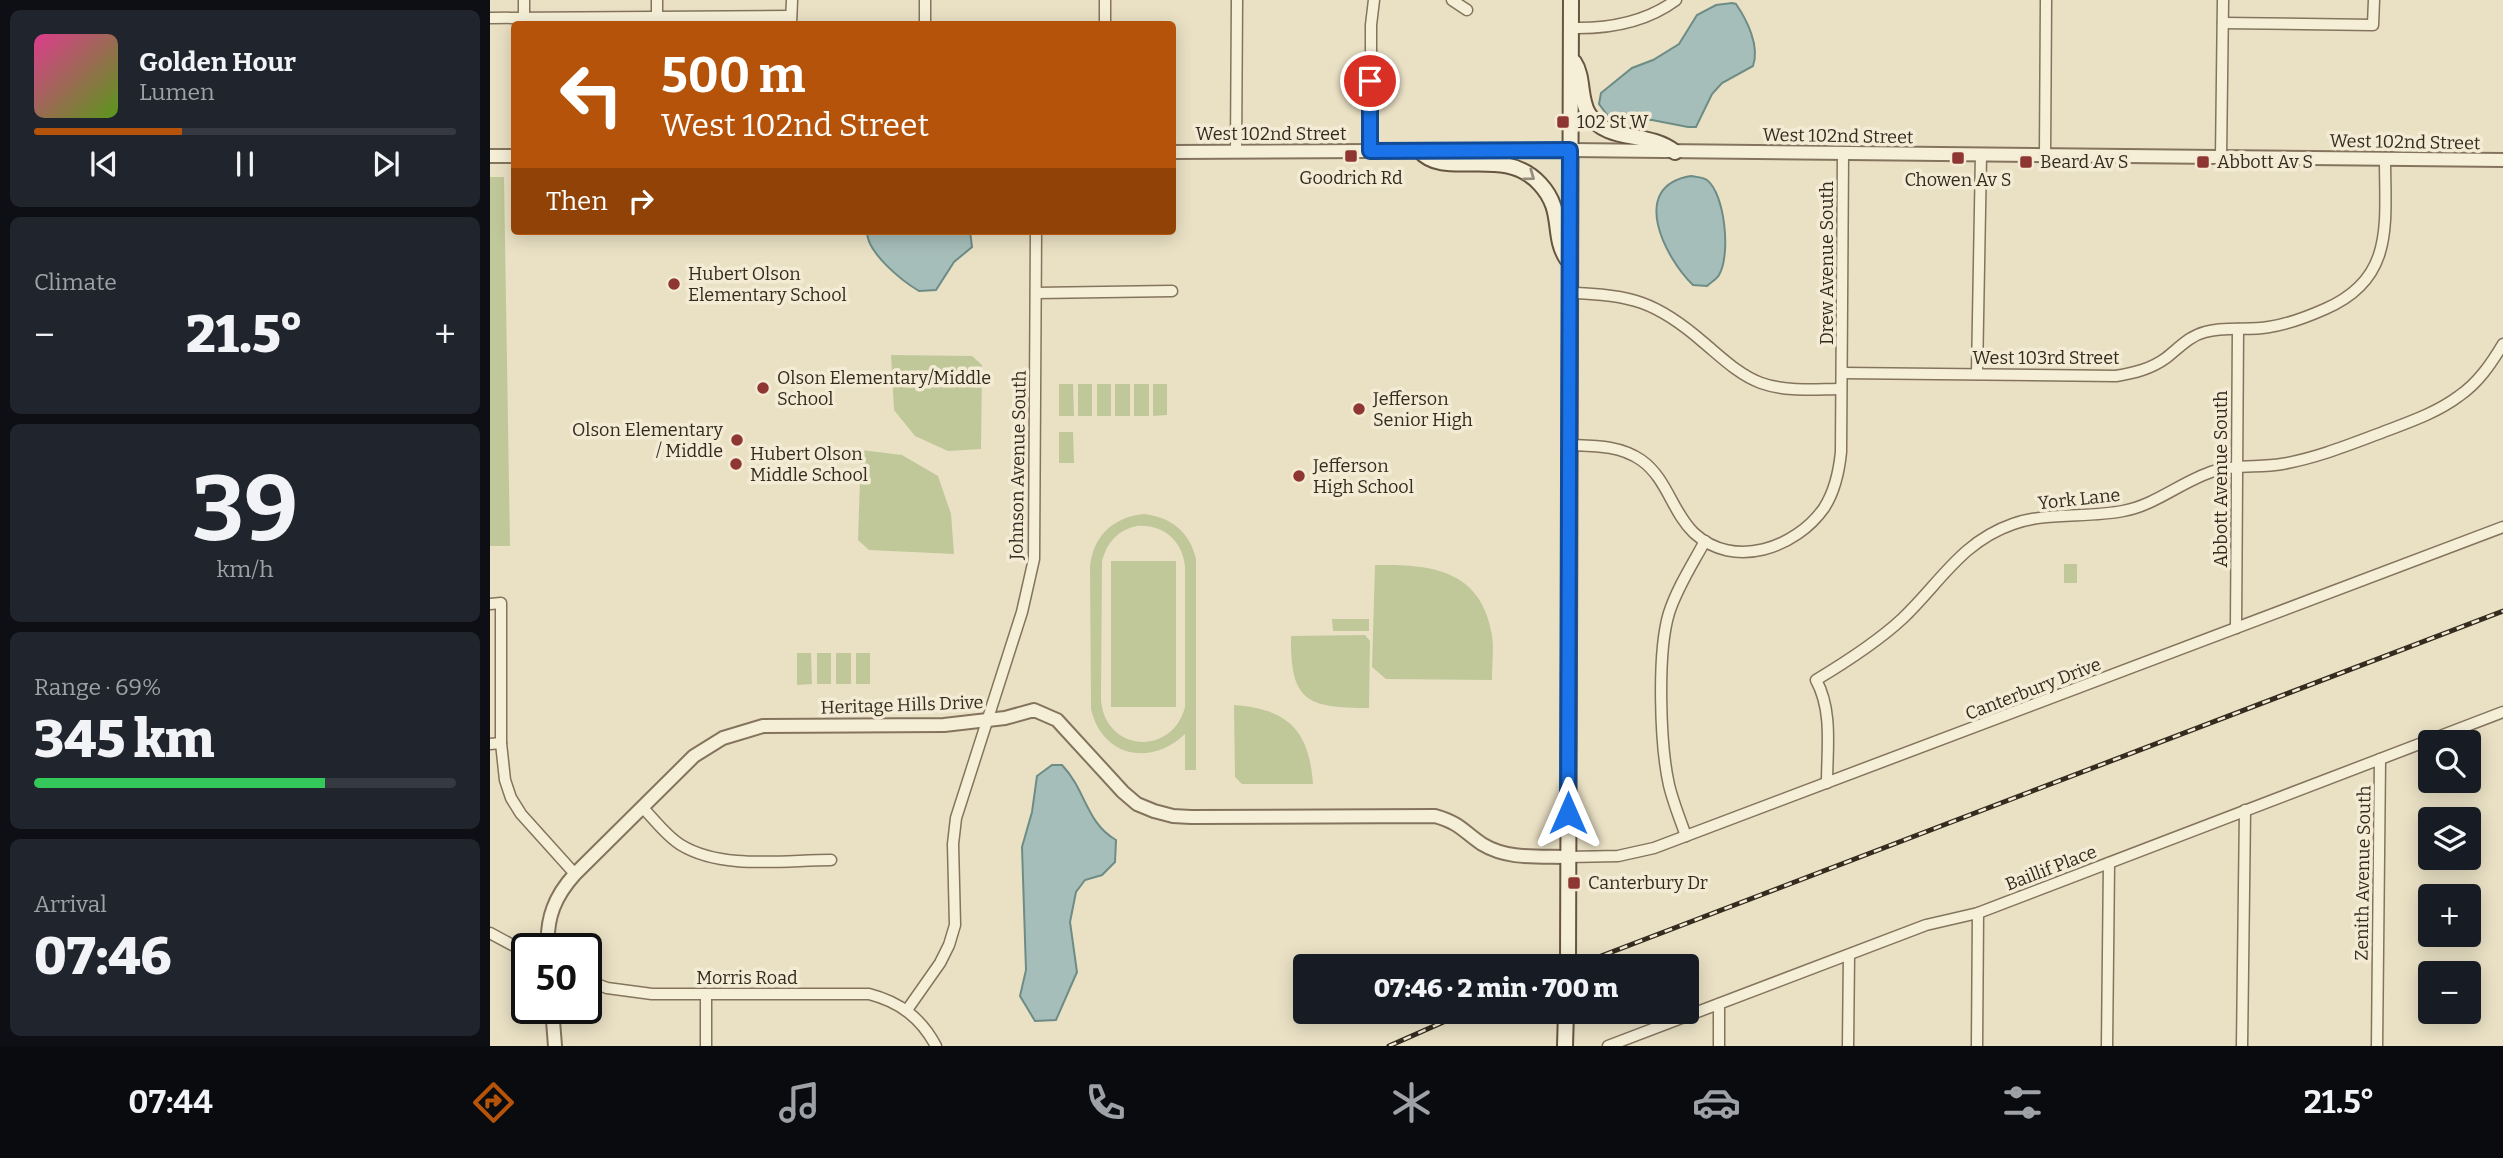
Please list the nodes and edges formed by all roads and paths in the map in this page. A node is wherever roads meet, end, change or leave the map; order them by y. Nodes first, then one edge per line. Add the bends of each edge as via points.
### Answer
1 (524, 0) edge
2 (657, 0) edge
3 (792, 0) edge
4 (925, 0) edge
5 (1105, 0) edge
6 (1237, 0) edge
7 (1374, 0) edge
8 (1452, 0) edge
9 (1571, 0) edge
10 (1676, 0) edge
11 (2046, 0) edge
12 (2223, 0) edge
13 (2374, 0) edge
14 (1466, 10) dead end
15 (657, 17) junction
16 (490, 18) edge
17 (524, 18) junction
18 (791, 20) edge
19 (925, 21) edge
20 (1105, 21) edge
21 (2223, 23) junction
22 (1571, 28) junction
23 (1570, 58) junction
24 (1570, 150) junction
25 (1370, 151) junction
26 (1420, 151) junction
27 (1176, 152) edge
28 (1236, 152) junction
29 (1675, 152) junction
30 (1843, 153) junction
31 (1981, 155) junction
32 (2045, 155) junction
33 (490, 156) edge
34 (511, 156) edge
35 (2221, 158) junction
36 (2385, 159) junction
37 (2503, 160) edge
38 (1036, 235) edge
39 (1570, 262) junction
40 (1172, 291) dead end
41 (1036, 293) junction
42 (1570, 293) junction
43 (2238, 329) junction
44 (2503, 344) edge
45 (1842, 373) junction
46 (1977, 374) junction
47 (1842, 389) junction
48 (1569, 445) junction
49 (2237, 467) junction
50 (2503, 527) edge
51 (1705, 541) junction
52 (490, 604) edge
53 (2236, 628) junction
54 (2503, 712) edge
55 (987, 721) junction
56 (495, 744) edge
57 (2380, 759) junction
58 (1827, 783) junction
59 (642, 807) junction
60 (2245, 810) junction
61 (1686, 836) junction
62 (1568, 857) junction
63 (831, 860) dead end
64 (2109, 863) junction
65 (575, 874) junction
66 (1978, 913) junction
67 (490, 933) edge
68 (548, 933) edge
69 (511, 944) edge
70 (1568, 954) edge
71 (1849, 955) junction
72 (602, 985) edge
73 (706, 994) junction
74 (1719, 1004) junction
75 (907, 1010) junction
76 (553, 1024) edge
77 (1566, 1024) edge
78 (555, 1046) edge
79 (706, 1046) edge
80 (936, 1046) edge
81 (1565, 1046) edge
82 (1608, 1046) edge
83 (1719, 1046) edge
84 (1848, 1046) edge
85 (1977, 1046) edge
86 (2108, 1046) edge
87 (2242, 1046) edge
88 (2377, 1046) edge

1 - 17 street
2 - 15 street
3 - 18 street
4 - 19 street
5 - 20 street
6 - 28 street
7 - 25 street
8 - 14 street
9 - 22 main road
10 - 22 street via 1631,23
11 - 32 street
12 - 21 street
13 - 21 street via 2373,25
15 - 17 street
15 - 18 street
16 - 17 street
21 - 35 street
22 - 23 main road
23 - 24 main road
23 - 29 main road via 1578,68 1583,100 1596,123 1610,132 1651,139
24 - 26 street, West 102nd Street
24 - 29 street, West 102nd Street
24 - 39 main road
25 - 26 street, West 102nd Street
25 - 28 street, West 102nd Street
26 -> 39 main road via 1432,161 1495,163 1533,177 1555,209 1562,251
27 - 28 street, West 102nd Street
29 - 30 street, West 102nd Street
30 - 31 street, West 102nd Street
30 - 45 street, Drew Avenue South
31 - 32 street, West 102nd Street
31 - 46 street
32 - 35 street, West 102nd Street
33 - 34 street
35 - 36 street, West 102nd Street
36 - 37 street, West 102nd Street
36 - 43 street, West 103rd Street via 2384,236 2369,277 2343,301 2298,321
38 - 41 street, Johnson Avenue South
39 - 42 main road
40 - 41 street
41 - 55 street, Johnson Avenue South via 1034,559
42 - 47 street via 1617,295 1655,307 1760,383 1788,389
42 - 48 main road
43 - 46 street, West 103rd Street via 2197,334 2164,360 2133,374
43 - 49 street, Abbott Avenue South
44 - 49 street, York Lane via 2477,380 2443,407 2312,458
45 - 46 street, West 103rd Street
45 - 47 street, Drew Avenue South
47 - 51 street via 1839,472 1832,494 1811,523 1797,535 1760,550 1738,552
48 - 51 street via 1612,447 1641,460 1663,484 1693,532
48 - 62 main road
49 - 53 street, Abbott Avenue South
49 - 58 street, York Lane via 2215,471 2127,510 2016,523 1977,541 1901,620 1816,680 1827,718
50 - 53 street, Canterbury Drive
51 - 61 street via 1675,597 1664,635 1664,756
52 - 56 street via 501,603
53 - 58 street, Canterbury Drive
54 - 57 street, Baillif Place
55 - 59 street, Heritage Hills Drive via 743,730 694,756
55 - 62 street, Heritage Hills Drive via 1034,710 1046,713 1067,729 1123,792 1138,804 1173,816 1435,816 1510,855
55 - 75 street, Johnson Avenue South via 956,818 952,935 940,963
56 - 65 street via 511,798
57 - 60 street, Baillif Place
57 - 88 street, Zenith Avenue South
58 - 61 street, Canterbury Drive
59 - 63 street via 679,844 715,859
59 - 65 street, Heritage Hills Drive
60 - 64 street, Baillif Place
60 - 87 street
61 - 62 street, Canterbury Drive via 1636,854
62 - 70 main road
64 - 66 street, Baillif Place
64 - 86 street
65 - 68 street, Heritage Hills Drive via 551,910
66 - 71 street, Baillif Place via 1926,925
66 - 85 street
67 - 69 street
71 - 74 street, Baillif Place
71 - 84 street
72 - 73 street, Morris Road via 630,993
73 - 75 street, Morris Road via 869,994
73 - 79 street
74 - 82 street, Baillif Place
74 - 83 street
75 - 80 street
76 - 78 street
77 - 81 main road

